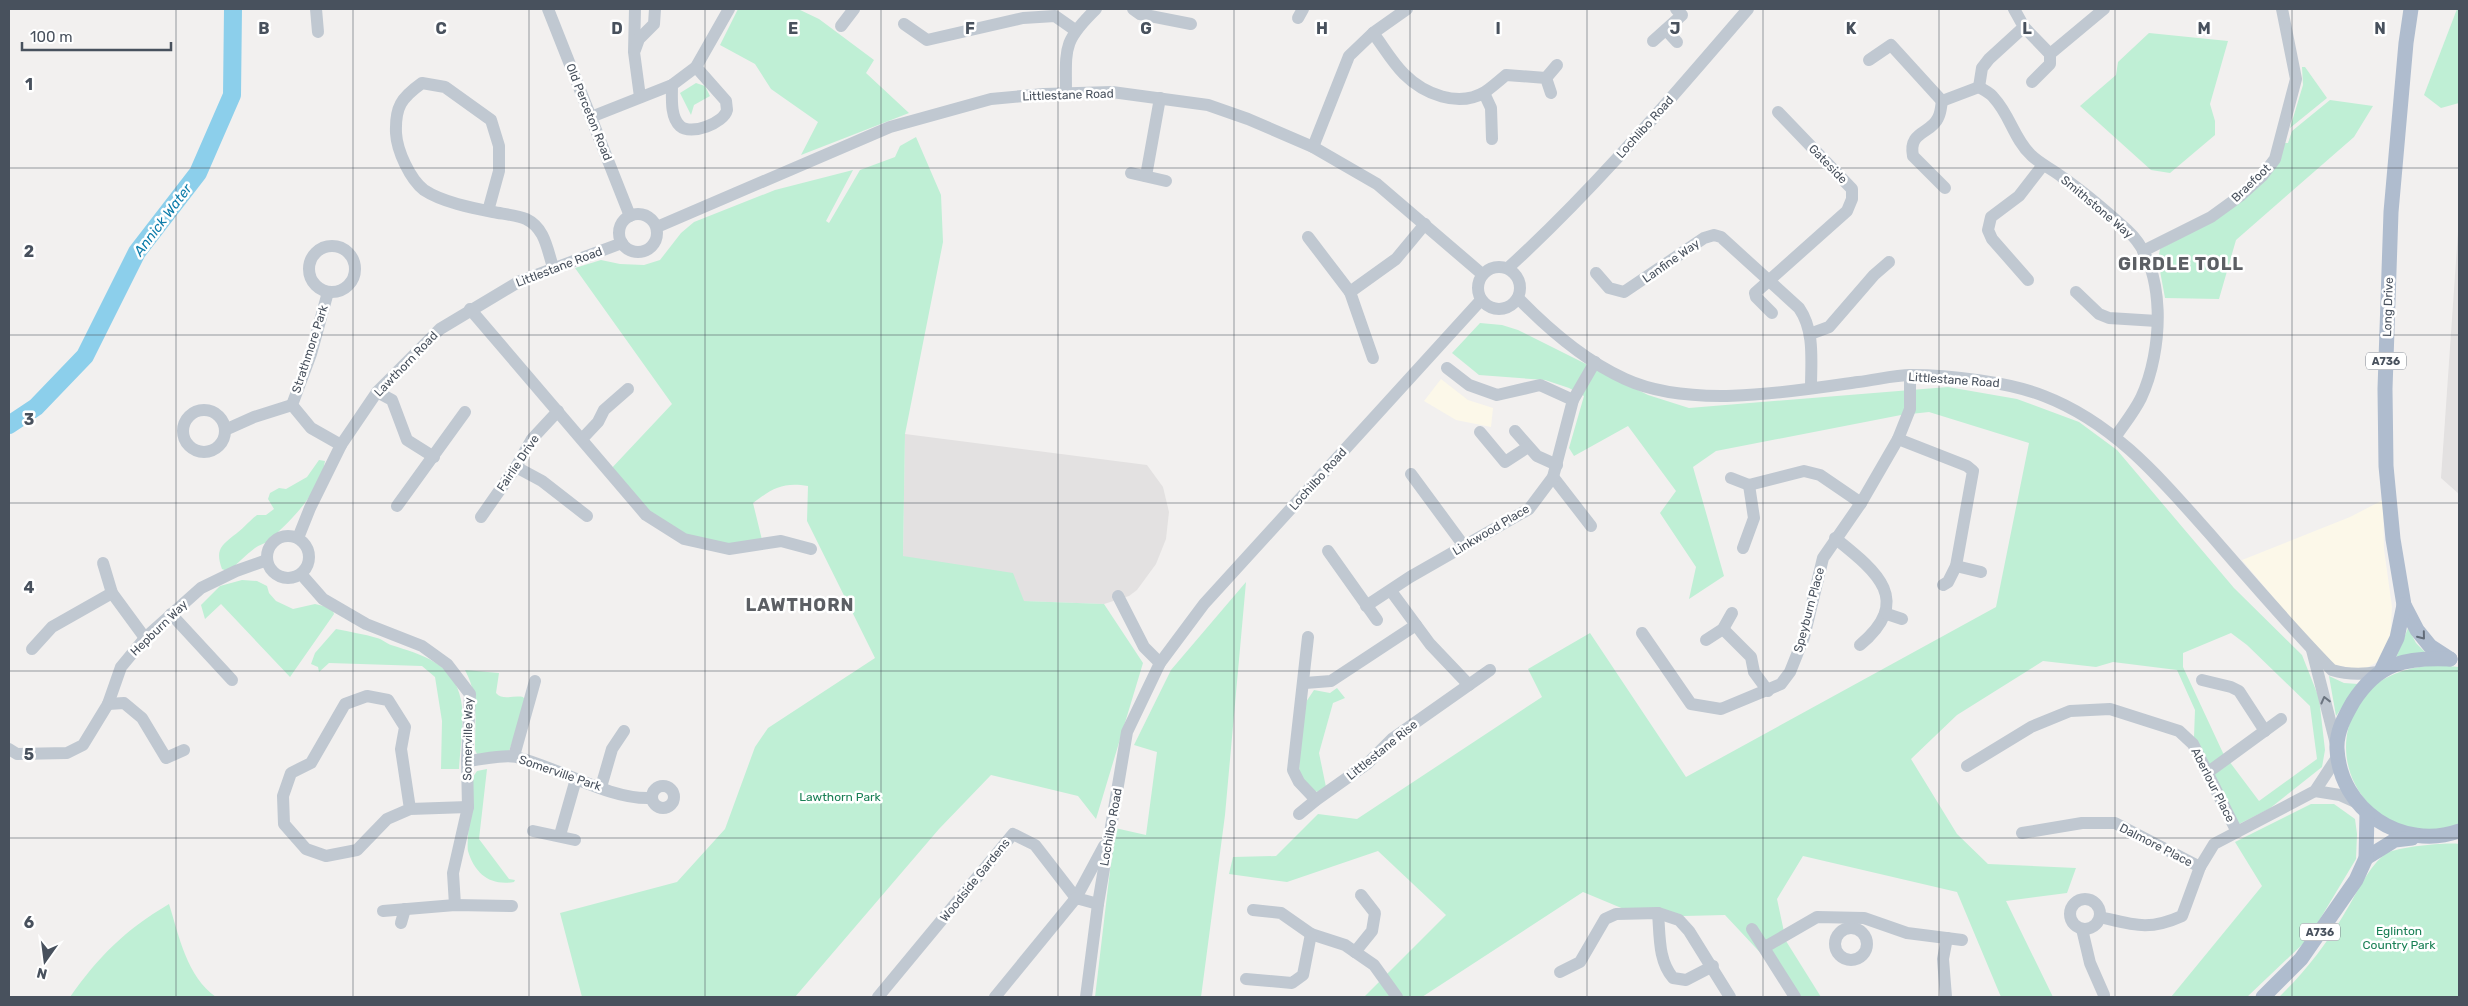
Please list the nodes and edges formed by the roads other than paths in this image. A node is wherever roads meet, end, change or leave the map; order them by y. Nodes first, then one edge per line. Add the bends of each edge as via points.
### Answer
1 (316, 9) edge
2 (548, 9) edge
3 (635, 9) edge
4 (655, 9) edge
5 (729, 9) edge
6 (854, 9) edge
7 (1096, 9) edge
8 (1133, 9) edge
9 (1407, 9) edge
10 (1748, 9) edge
11 (2014, 9) edge
12 (2104, 9) edge
13 (2282, 9) edge
14 (2411, 9) edge
15 (1682, 11) edge
16 (1022, 13) edge
17 (904, 24) dead end
18 (1191, 24) dead end
19 (841, 26) dead end
20 (2024, 28) junction
21 (1075, 30) junction
22 (1666, 30) junction
23 (318, 32) dead end
24 (1373, 33) junction
25 (1654, 41) dead end
26 (1678, 42) dead end
27 (634, 52) junction
28 (2050, 54) junction
29 (1869, 60) dead end
30 (1557, 65) dead end
31 (696, 67) junction
32 (1546, 78) junction
33 (2032, 82) dead end
34 (672, 85) junction
35 (1979, 87) junction
36 (1551, 92) dead end
37 (1484, 93) junction
38 (1066, 94) junction
39 (640, 97) junction
40 (1160, 98) junction
41 (1942, 101) junction
42 (1778, 112) dead end
43 (591, 117) junction
44 (1492, 139) dead end
45 (1312, 147) junction
46 (2043, 165) junction
47 (1131, 173) dead end
48 (1146, 176) junction
49 (1166, 181) dead end
50 (1945, 188) dead end
51 (488, 211) junction
52 (630, 216) junction
53 (1425, 224) junction
54 (657, 227) junction
55 (1308, 237) dead end
56 (622, 243) junction
57 (2143, 251) junction
58 (1889, 262) dead end
59 (552, 267) junction
60 (1513, 273) junction
61 (1596, 273) dead end
62 (1482, 274) junction
63 (2028, 280) dead end
64 (1769, 281) junction
65 (328, 292) dead end
66 (1350, 292) junction
67 (2076, 292) dead end
68 (1481, 300) junction
69 (1513, 302) junction
70 (470, 309) junction
71 (1772, 313) dead end
72 (2157, 321) junction
73 (1810, 334) junction
74 (1373, 358) dead end
75 (1595, 362) junction
76 (1447, 368) dead end
77 (1910, 375) junction
78 (1811, 388) junction
79 (628, 389) dead end
80 (377, 392) junction
81 (1573, 400) junction
82 (292, 405) junction
83 (558, 411) junction
84 (466, 412) dead end
85 (225, 430) dead end
86 (1516, 431) dead end
87 (1480, 432) dead end
88 (2116, 436) junction
89 (582, 439) junction
90 (1898, 439) junction
91 (341, 445) junction
92 (1528, 447) junction
93 (434, 457) junction
94 (516, 467) junction
95 (1555, 471) junction
96 (1411, 474) dead end
97 (1731, 478) dead end
98 (1749, 485) junction
99 (1860, 503) junction
100 (398, 506) dead end
101 (587, 516) dead end
102 (481, 517) dead end
103 (1591, 526) dead end
104 (298, 538) junction
105 (1834, 538) junction
106 (1464, 546) junction
107 (1743, 548) dead end
108 (811, 549) dead end
109 (1328, 552) dead end
110 (267, 560) junction
111 (103, 563) dead end
112 (1956, 566) junction
113 (1981, 572) dead end
114 (301, 574) junction
115 (1943, 585) dead end
116 (1391, 591) junction
117 (112, 593) junction
118 (1118, 596) dead end
119 (2404, 605) junction
120 (1366, 606) junction
121 (1732, 613) dead end
122 (171, 614) junction
123 (1887, 614) junction
124 (1902, 619) dead end
125 (1377, 620) dead end
126 (1416, 625) junction
127 (1723, 629) junction
128 (1642, 633) dead end
129 (1308, 637) dead end
130 (145, 638) junction
131 (1706, 640) dead end
132 (1860, 645) dead end
133 (32, 648) dead end
134 (2312, 650) junction
135 (2455, 660) edge
136 (1160, 663) junction
137 (1490, 670) dead end
138 (2380, 671) junction
139 (232, 680) dead end
140 (2202, 680) dead end
141 (535, 681) dead end
142 (1305, 683) junction
143 (1469, 685) junction
144 (1768, 691) junction
145 (108, 704) junction
146 (2281, 719) dead end
147 (624, 731) dead end
148 (2265, 731) junction
149 (9, 749) edge
150 (184, 750) dead end
151 (2338, 752) junction
152 (514, 756) junction
153 (467, 761) junction
154 (1967, 766) dead end
155 (2207, 773) junction
156 (576, 779) junction
157 (601, 787) junction
158 (2315, 791) junction
159 (652, 798) dead end
160 (1316, 800) junction
161 (468, 807) junction
162 (2363, 808) junction
163 (410, 809) junction
164 (1299, 814) dead end
165 (533, 831) dead end
166 (2237, 832) junction
167 (2458, 832) edge
168 (2022, 833) dead end
169 (1110, 834) junction
170 (560, 835) junction
171 (2420, 837) junction
172 (574, 840) dead end
173 (2366, 858) junction
174 (2200, 867) junction
175 (1361, 895) dead end
176 (1076, 898) junction
177 (455, 904) junction
178 (1098, 904) junction
179 (488, 906) junction
180 (512, 906) dead end
181 (405, 909) junction
182 (1253, 910) dead end
183 (383, 911) dead end
184 (1658, 913) junction
185 (2100, 917) junction
186 (496, 918) dead end
187 (1864, 918) junction
188 (401, 923) dead end
189 (1752, 929) dead end
190 (2082, 929) junction
191 (1859, 930) dead end
192 (1311, 934) junction
193 (1947, 938) junction
194 (1962, 940) dead end
195 (1765, 946) junction
196 (1356, 952) junction
197 (1713, 966) junction
198 (1560, 972) dead end
199 (1246, 979) dead end
200 (2104, 995) dead end
201 (878, 997) edge
202 (995, 997) edge
203 (1086, 997) edge
204 (1397, 997) edge
205 (1730, 997) edge
206 (1795, 997) edge
207 (1946, 997) edge
208 (2263, 997) edge

1 - 23 street
2 - 43 street, Old Perceton Road
3 - 27 street
4 - 27 street via 654,24 639,39
5 - 31 street
6 - 19 street
7 - 21 street
8 - 18 street via 1140,14
9 - 24 street
10 - 60 street, Lochlibo Road via 1656,117 1538,241
11 - 20 street
12 - 28 street
13 - 57 street, Braefoot via 2296,79 2276,159 2240,196 2211,217
14 - 119 main road, Long Drive / A736 via 2391,212 2385,389 2386,457 2393,539
15 - 22 street
16 - 17 street via 927,40
16 - 21 street via 1055,16
20 - 28 street
20 - 35 street via 1982,68
21 - 38 street via 1066,51
22 - 25 street
22 - 26 street
24 - 37 street via 1404,74 1421,87 1456,99
24 - 45 street via 1349,56
27 - 39 street
28 - 33 street via 2050,64
29 - 41 street via 1891,45
30 - 32 street
31 - 34 street
31 - 34 street via 726,101 726,115 721,119 694,130 680,126 672,108
32 - 36 street
32 - 37 street via 1506,75
34 - 39 street
35 - 41 street
35 - 46 street, Smithstone Way via 1994,97 2022,145
37 - 44 street via 1491,108
38 - 40 street, Littlestane Road via 1112,92
38 - 54 street, Littlestane Road via 991,99 890,127
39 - 43 street
40 - 45 street, Littlestane Road via 1216,108
40 - 48 street
41 - 50 street via 1938,119 1913,141 1911,148 1913,156
42 - 64 street, Gateside via 1852,189 1852,199 1847,211
43 - 52 street, Old Perceton Road
45 - 53 street, Littlestane Road via 1377,184
46 - 57 street, Smithstone Way via 2062,176 2128,231
46 - 63 street via 2019,196 1991,217 1988,230
47 - 48 street
48 - 49 street
51 - 51 street via 463,206 424,190 408,169 397,146 395,115 406,95 422,83 445,87 490,120 499,146 499,171
51 - 59 street via 526,219 542,232
52 - 54 street via 646,216
52 - 56 street via 619,230
53 - 62 street, Littlestane Road
53 - 66 street via 1396,259
54 - 56 street via 657,240 645,252 633,252
55 - 66 street
56 - 59 street, Littlestane Road
57 - 72 street, Smithstone Way via 2155,282
58 - 73 street via 1829,328
59 - 70 street, Littlestane Road
60 - 62 street via 1498,266
60 - 69 street via 1520,284
61 - 64 street, Lanfine Way via 1609,288 1624,292 1704,238 1714,235
62 - 68 street via 1477,286
64 - 71 street, Gateside via 1756,293 1756,298
64 - 73 street via 1799,308 1806,318
65 - 82 street, Strathmore Park via 311,354
66 - 74 street
67 - 72 street via 2099,314 2109,318
68 - 69 street via 1491,308 1502,309
68 - 136 street, Lochilbo Road via 1204,604
69 - 75 street, Littlestane Road
70 - 80 street, Lawthorn Road via 440,329
70 - 83 street
72 - 88 street, Smithstone Way via 2148,380 2132,414
73 - 78 street
75 - 78 street, Littlestane Road via 1627,380 1672,392 1730,397
75 - 81 street, Linkwood Place
76 - 81 street via 1469,385 1497,395 1540,385
77 - 78 street, Littlestane Road
77 - 88 street, Littlestane Road via 2005,384 2075,410
77 - 90 street, Speyburn Place via 1910,409
79 - 89 street via 604,410
80 - 91 street, Lawthorn Road
80 - 93 street via 392,400 407,440
81 - 95 street, Linkwood Place
82 - 85 street, Strathmore Park
82 - 91 street, Strathmore Park via 311,428
83 - 89 street
83 - 94 street, Fairlie Drive via 532,439
84 - 93 street
86 - 92 street
87 - 92 street via 1505,462
88 - 134 street, Littlestane Road via 2160,478
89 - 108 street via 646,515 684,539 729,549 781,541
90 - 99 street, Speyburn Place
90 - 112 street via 1973,471
91 - 104 street, Lawthorn Road
92 - 95 street
93 - 100 street
94 - 101 street via 542,481
94 - 102 street, Fairlie Drive
95 - 103 street
95 - 106 street, Linkwood Place via 1529,509
96 - 106 street
97 - 98 street
98 - 99 street via 1804,470 1820,475
98 - 107 street via 1754,518
99 - 105 street, Speyburn Place
104 - 110 street via 283,536 277,539 270,545
104 - 114 street via 308,548 310,556
105 - 123 street via 1879,579 1886,593
105 - 144 street, Speyburn Place via 1823,558 1804,637 1790,672 1781,684
106 - 116 street, Linkwood Place
109 - 120 street
110 - 114 street via 278,575 292,578
110 - 122 street, Hepburn Way via 201,588
111 - 117 street
112 - 113 street
112 - 115 street
114 - 153 street, Somerville Way via 323,599 366,624 422,646 447,664 470,694
116 - 120 street, Linkwood Place
116 - 126 street
117 - 130 street
117 - 133 street via 52,627
118 - 136 street via 1144,647
119 -> 135 main road, Long Drive / A736 via 2430,646
119 - 138 main road, Long Drive / A736 via 2397,638
120 - 125 street
121 - 127 street
122 - 130 street, Hepburn Way
122 - 139 street
123 - 124 street
123 - 132 street via 1874,633
126 - 142 street via 1331,681
126 - 143 street
127 - 131 street
127 - 144 street via 1751,657 1754,672
128 - 144 street, Speyburn Place via 1691,704 1721,709
129 - 142 street
130 - 145 street, Hepburn Way via 121,666
134 - 138 street, Littlestane Road via 2338,672 2360,675
151 -> 134 street, Littlestane Road
135 - 138 main road via 2430,658
136 - 169 street, Lochilbo Road via 1127,732
137 - 143 street, Littlestane Rise
138 - 151 main road, Long Drive via 2364,685 2348,710 2340,728
140 - 148 street via 2240,691
141 - 152 street
142 - 160 street via 1293,770 1299,782
143 - 160 street, Littlestane Rise via 1392,739 1368,763
145 - 149 street, Hepburn Way via 83,745 67,754 17,754
145 - 150 street via 124,703 142,718 166,758
146 - 148 street
147 - 157 street via 612,749
148 - 155 street
151 - 158 street
151 - 162 main road via 2343,777
152 - 153 street, Somerville Park
152 - 156 street, Somerville Park
153 - 161 street, Somerville Way
154 - 155 street, Aberlour Place via 2031,727 2070,711 2110,709 2179,731 2192,744
155 - 166 street, Aberlour Place
156 - 157 street, Somerville Park
156 - 170 street
157 - 159 street, Somerville Park via 643,799
158 - 162 street via 2340,795
158 - 166 street
160 - 164 street, Littlestane Rise
161 - 163 street
161 - 177 street, Somerville Way via 453,873
162 - 171 main road via 2384,826
162 - 173 main road, A736
163 - 163 street via 387,819 357,850 326,856 306,849 284,824 283,796 292,773 311,762 345,704 367,696 388,700 405,727 401,749
165 - 170 street
166 - 174 street via 2214,844
167 - 171 main road
168 - 174 street, Dalmore Place via 2082,823 2115,823
169 - 176 street
169 - 178 street, Lochilbo Road
170 - 172 street
171 - 173 main road via 2395,840
173 - 208 main road, A736 via 2356,880 2301,959
174 - 185 street via 2182,916 2162,925 2136,926
175 - 196 street via 1375,913 1372,931
176 - 178 street
176 - 201 street, Woodside Gardens via 1035,845 1013,834
176 - 202 street
177 - 179 street
177 - 181 street
178 - 203 street, Lochilbo Road
179 - 180 street
179 - 186 street
181 - 183 street
181 - 188 street
182 - 192 street via 1281,914
184 - 197 street via 1679,920
184 - 197 street via 1662,958 1673,978 1686,980
184 - 198 street via 1616,914 1606,919 1580,962
185 - 190 street via 2095,926
185 - 190 street via 2095,903 2085,899 2073,904 2072,922
187 - 191 street
187 - 193 street via 1907,934
187 - 195 street via 1817,917
189 - 195 street
190 - 200 street via 2090,963
192 - 196 street
192 - 199 street via 1303,975 1292,983
193 - 194 street
193 - 207 street via 1943,959
195 - 206 street
196 - 204 street via 1374,965
197 - 205 street

